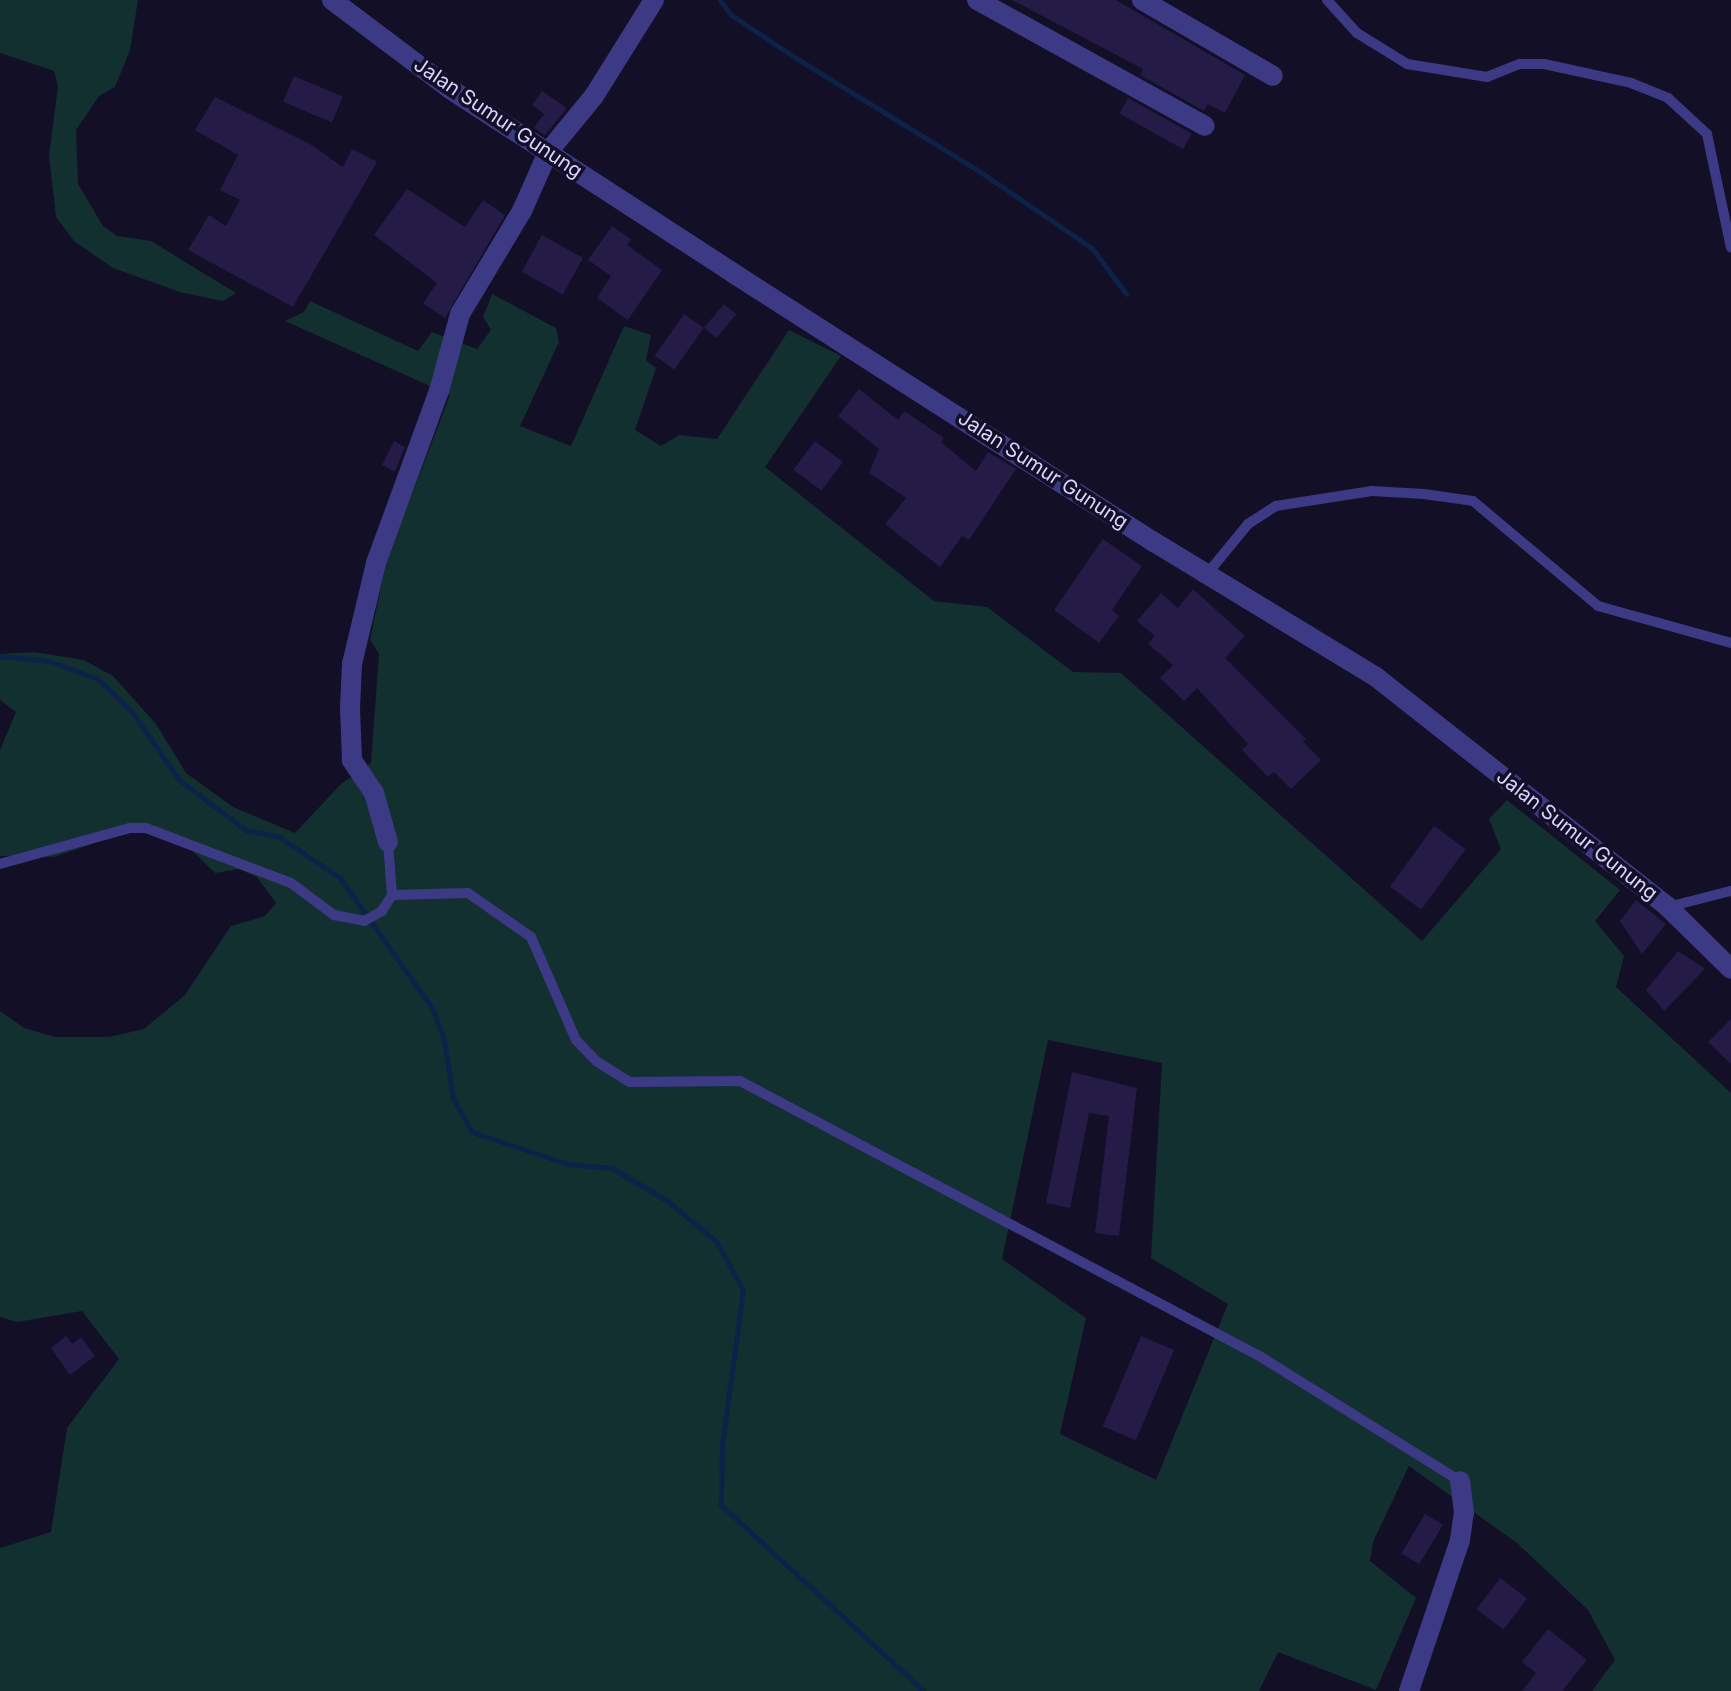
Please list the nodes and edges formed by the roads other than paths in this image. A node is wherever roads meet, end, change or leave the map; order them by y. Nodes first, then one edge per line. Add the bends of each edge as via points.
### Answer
1 (332, 0) edge
2 (654, 0) edge
3 (977, 0) edge
4 (1142, 0) edge
5 (1327, 0) edge
6 (1011, 7) edge
7 (1273, 76) dead end
8 (1205, 126) dead end
9 (548, 152) junction
10 (1731, 248) edge
11 (1207, 574) junction
12 (1731, 643) edge
13 (388, 842) joint
14 (0, 864) edge
15 (1731, 891) edge
16 (392, 895) junction
17 (1668, 907) junction
18 (1731, 969) edge
19 (1460, 1481) joint
20 (1409, 1691) edge

1 - 9 street, Jalan Sumur Gunung via 450,89
2 - 9 street via 594,96
3 - 6 street
4 - 7 street
5 - 10 lane via 1357,33 1407,64 1487,77 1520,64 1544,64 1631,83 1668,98 1707,134
6 - 8 street
9 - 11 street, Jalan Sumur Gunung
9 - 13 street via 522,211 460,314 439,391 376,563 352,664 352,760 374,793
11 - 12 lane via 1248,524 1276,506 1372,491 1424,494 1473,501 1598,606
11 - 17 street, Jalan Sumur Gunung via 1376,677
13 - 16 lane
14 - 16 lane via 146,828 291,883 334,915 364,921 382,911
15 - 17 lane
16 - 19 lane via 468,893 531,937 576,1040 596,1061 630,1082 740,1081 1261,1357
17 - 18 street, Jalan Sumur Gunung
19 - 20 street via 1460,1540

